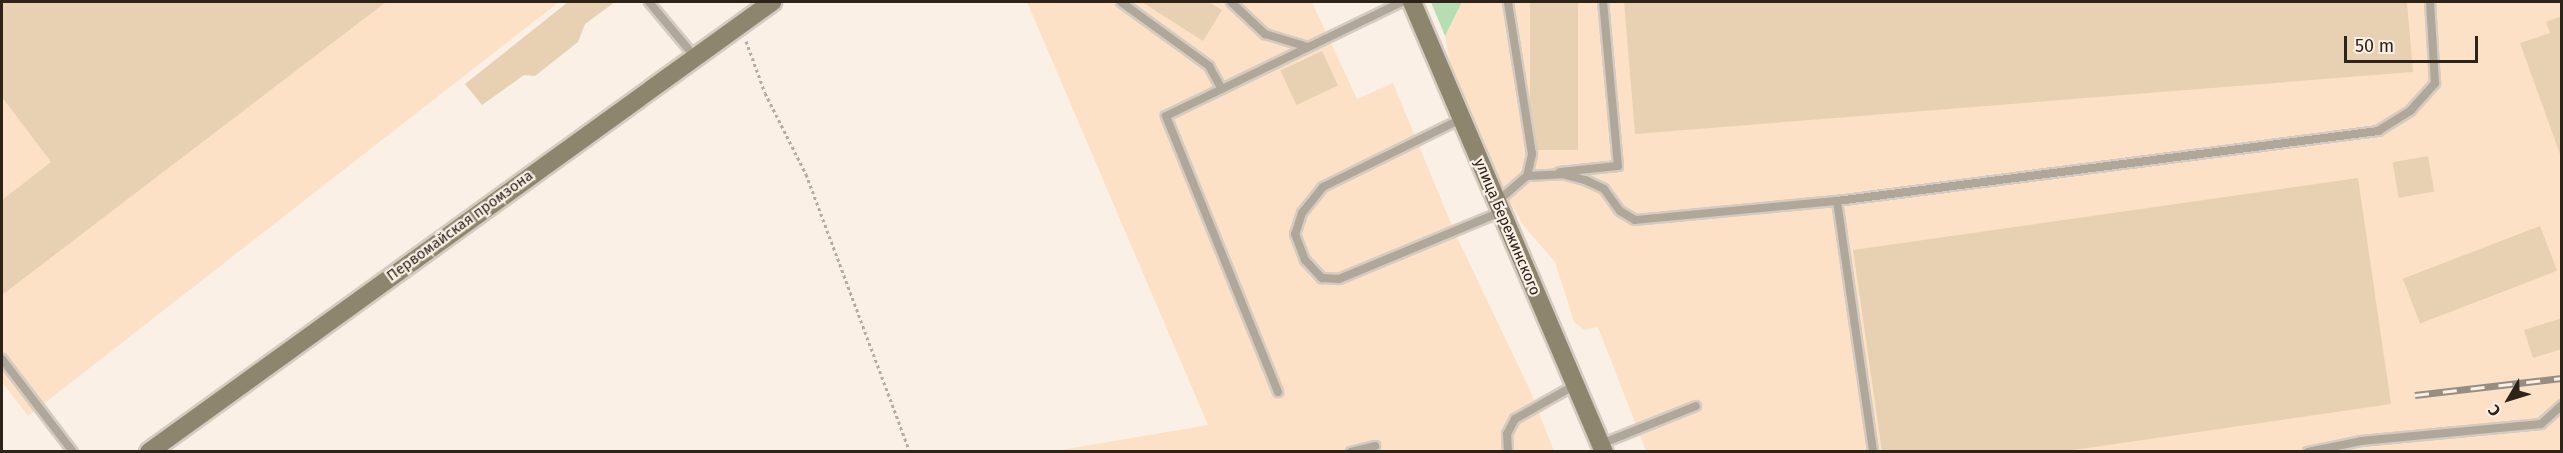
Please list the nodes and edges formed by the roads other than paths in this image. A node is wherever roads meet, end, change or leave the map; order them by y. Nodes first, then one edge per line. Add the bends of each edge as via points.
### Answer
1 (649, 2) edge
2 (772, 2) edge
3 (1121, 2) edge
4 (1231, 2) edge
5 (1402, 2) edge
6 (1412, 2) edge
7 (1508, 2) edge
8 (1603, 2) edge
9 (2430, 2) edge
10 (1308, 47) junction
11 (694, 57) junction
12 (1222, 88) junction
13 (1461, 118) junction
14 (1548, 173) junction
15 (1527, 176) junction
16 (1838, 201) junction
17 (1499, 207) junction
18 (2, 359) edge
19 (1575, 386) junction
20 (1278, 392) dead end
21 (1696, 405) dead end
22 (2562, 405) edge
23 (1375, 446) dead end
24 (1603, 448) edge
25 (73, 452) edge
26 (149, 452) edge
27 (1351, 452) edge
28 (1508, 452) edge
29 (1873, 452) edge
30 (2308, 452) edge

1 - 11 lane
2 - 11 main road, Первомайская промзона
3 - 12 lane via 1209,66
4 - 10 lane via 1264,34
5 - 10 lane
6 - 13 main road, улица Бережинского
7 - 15 lane via 1532,154
8 - 14 lane via 1618,166
9 - 16 lane via 2435,84 2411,110 2378,132
10 - 12 lane
11 - 26 main road, Первомайская промзона
12 - 20 lane via 1166,116
13 - 17 main road, улица Бережинского
13 - 17 lane via 1323,187 1302,213 1295,234 1302,251 1322,278 1339,279
14 - 15 lane
14 - 16 lane via 1585,180 1604,189 1620,211 1635,220
15 - 17 lane
16 - 29 lane
17 - 19 main road, улица Бережинского
18 - 25 lane
19 - 24 main road, улица Бережинского
19 - 28 lane via 1515,420 1507,434
21 - 24 lane
22 - 30 lane via 2541,424 2361,441
23 - 27 lane

